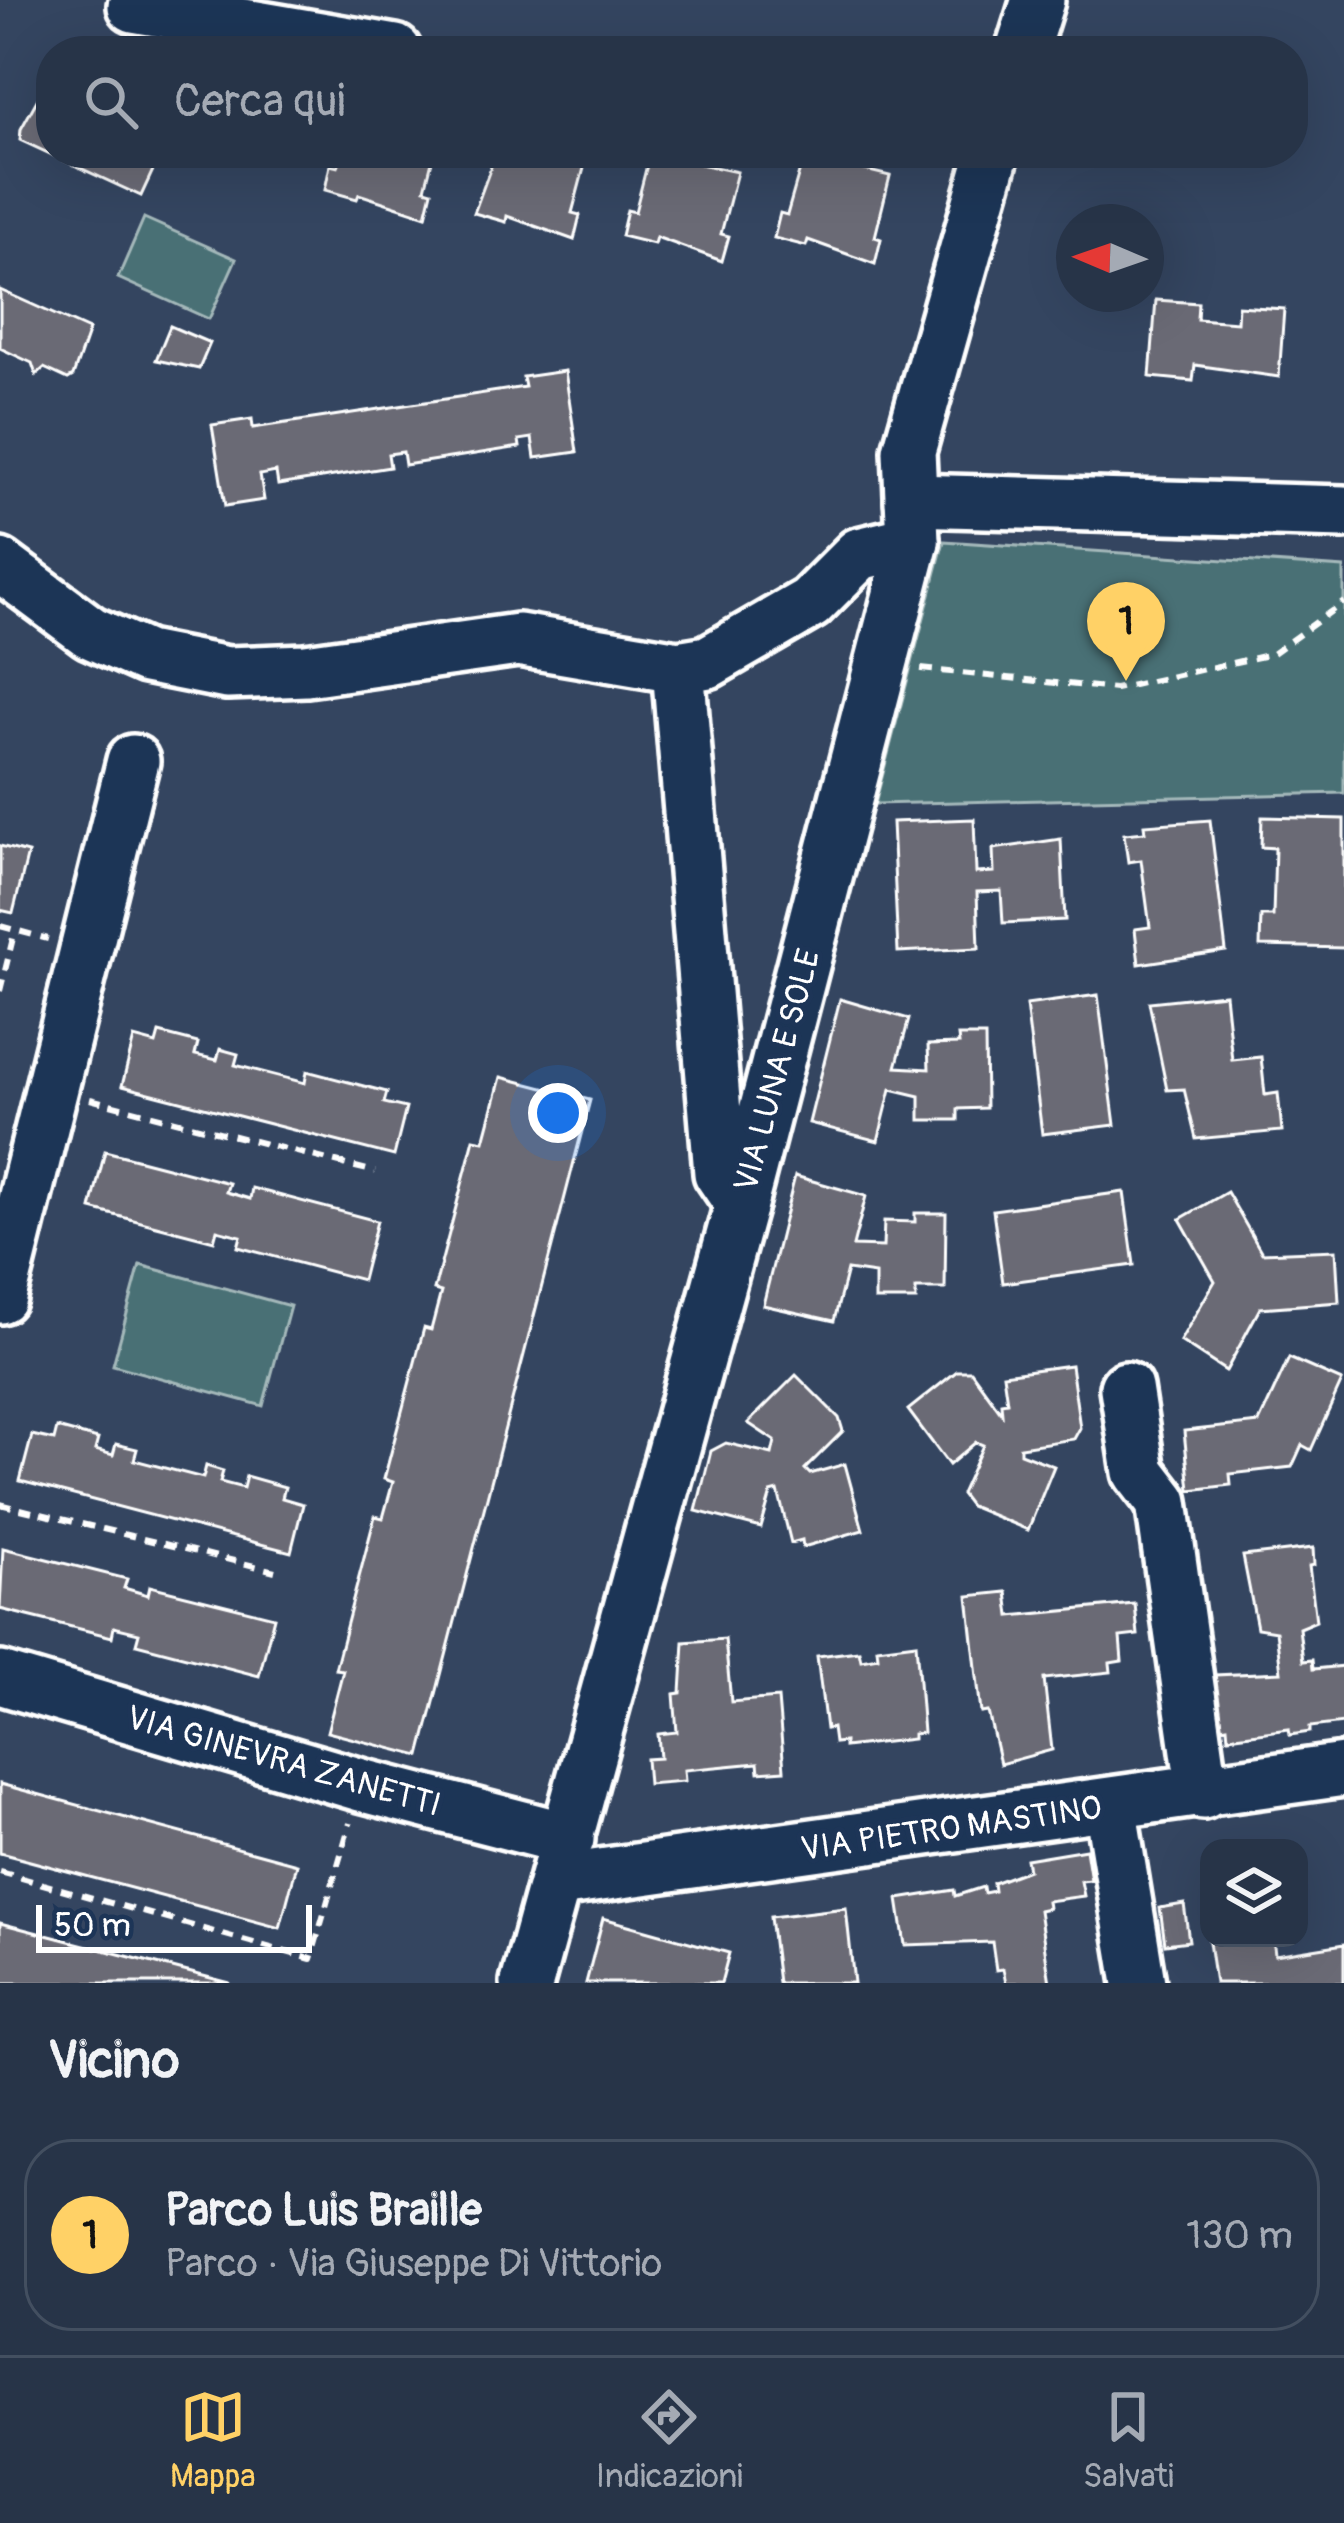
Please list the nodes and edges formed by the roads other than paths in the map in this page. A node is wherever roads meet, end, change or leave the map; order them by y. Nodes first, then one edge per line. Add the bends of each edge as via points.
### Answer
1 (1038, 0) edge
2 (134, 6) dead end
3 (307, 36) edge
4 (1027, 36) edge
5 (988, 168) edge
6 (1344, 512) edge
7 (912, 520) junction
8 (0, 565) edge
9 (678, 667) junction
10 (133, 761) dead end
11 (741, 1204) junction
12 (0, 1297) edge
13 (1126, 1388) dead end
14 (0, 1678) edge
15 (1344, 1770) edge
16 (1203, 1793) junction
17 (1110, 1806) junction
18 (563, 1860) junction
19 (527, 1983) edge
20 (1139, 1983) edge

1 - 4 street
2 - 3 street
5 - 7 street, VIA LUNA E SOLE via 909,451
6 - 7 street
7 - 9 street via 859,554 810,603 708,662
7 - 11 street, VIA LUNA E SOLE
8 - 9 street via 90,632 146,657 226,673 306,670 518,640
9 - 11 street via 720,1173
10 - 12 street
11 - 18 street, VIA LUNA E SOLE
13 - 16 street via 1139,1472 1162,1502
14 - 18 street, VIA GINEVRA ZANETTI via 361,1785
15 - 16 street, VIA PIETRO MASTINO
16 - 17 street, VIA PIETRO MASTINO
17 - 18 street, VIA PIETRO MASTINO
17 - 20 street
18 - 19 street, VIA LUNA E SOLE

